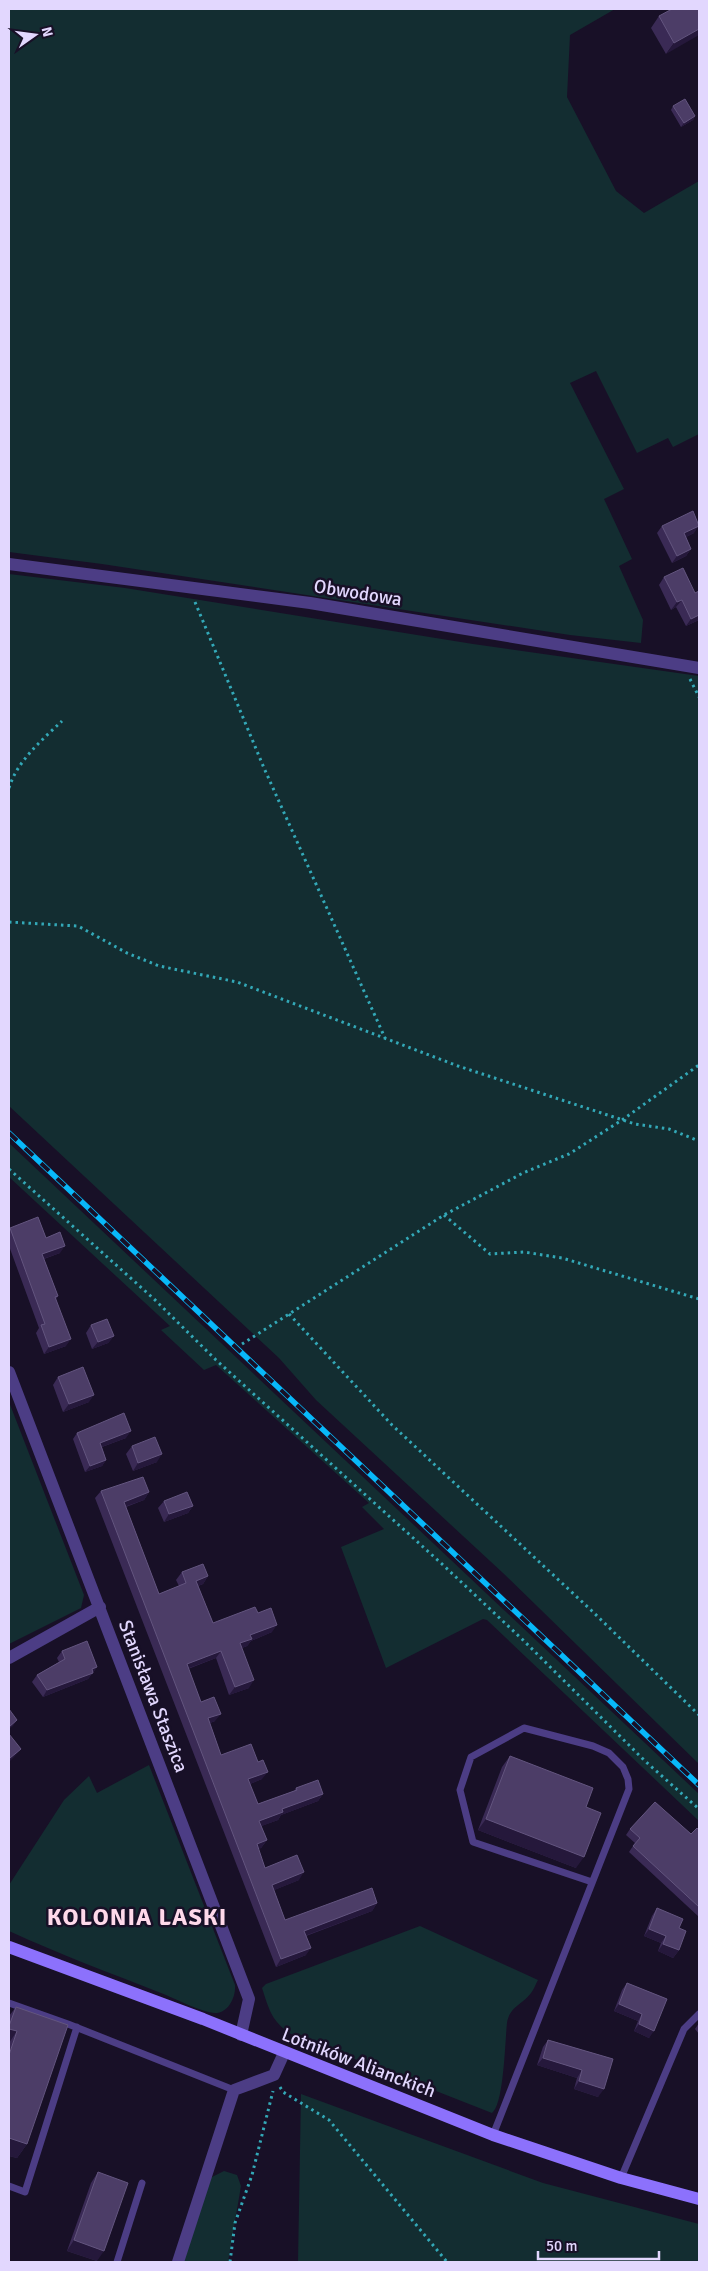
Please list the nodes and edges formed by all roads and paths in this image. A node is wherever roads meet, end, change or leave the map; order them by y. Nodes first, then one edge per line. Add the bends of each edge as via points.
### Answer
1 (9, 564) edge
2 (192, 588) junction
3 (698, 666) edge
4 (62, 721) dead end
5 (9, 788) edge
6 (9, 922) edge
7 (385, 1039) junction
8 (699, 1065) edge
9 (622, 1120) junction
10 (699, 1141) edge
11 (9, 1169) edge
12 (444, 1215) junction
13 (699, 1300) edge
14 (289, 1314) junction
15 (242, 1344) dead end
16 (9, 1372) edge
17 (100, 1607) junction
18 (9, 1658) edge
19 (699, 1715) edge
20 (699, 1809) edge
21 (592, 1882) junction
22 (9, 1947) edge
23 (9, 2003) edge
24 (699, 2014) edge
25 (77, 2027) junction
26 (241, 2035) junction
27 (284, 2053) junction
28 (274, 2075) junction
29 (234, 2090) junction
30 (493, 2135) junction
31 (621, 2178) junction
32 (142, 2183) dead end
33 (9, 2186) edge
34 (699, 2200) edge
35 (117, 2262) edge
36 (178, 2262) edge
37 (230, 2262) edge
38 (447, 2262) edge

1 - 2 street, Obwodowa
2 - 3 street, Obwodowa via 310,603
2 - 7 path via 195,604 260,759
4 - 5 path via 33,749
6 - 7 path via 78,926 127,953 159,966 237,982
7 - 9 path
8 - 9 path
9 - 10 path via 669,1129
9 - 12 path via 569,1154 523,1173
11 - 20 path via 442,1564 645,1761
12 - 13 path via 490,1254 524,1252 562,1258
12 - 14 path
14 - 15 path
14 - 19 path via 392,1425
16 - 17 street, Stanisława Staszica
17 - 18 street
17 - 26 street, Stanisława Staszica via 249,1999
21 - 21 lane via 473,1842 460,1790 471,1757 524,1728 609,1752 623,1767 629,1789
21 - 30 lane
22 - 26 main road, Lotników Alianckich
23 - 25 lane
24 - 31 lane via 684,2028
25 - 29 lane
25 - 33 lane via 26,2192
26 - 27 main road, Lotników Alianckich
27 - 28 street
27 - 30 main road, Lotników Alianckich
28 - 29 street
28 - 37 path via 272,2102 235,2223
28 - 38 path via 283,2092 329,2120
29 - 36 street
30 - 31 main road, Lotników Alianckich
31 - 34 main road, Lotników Alianckich
32 - 35 lane

